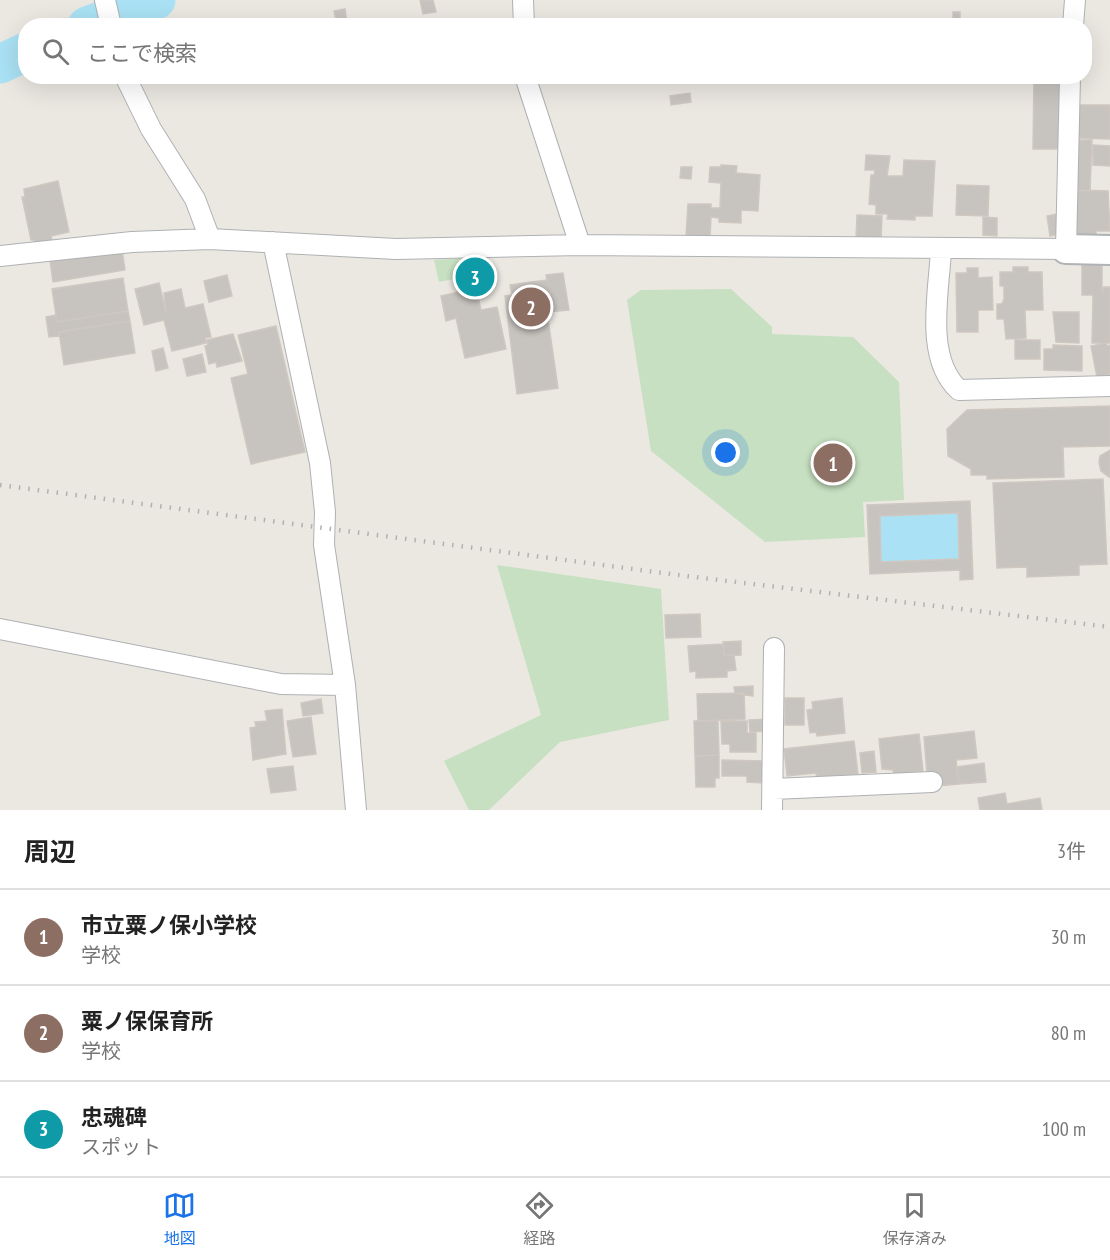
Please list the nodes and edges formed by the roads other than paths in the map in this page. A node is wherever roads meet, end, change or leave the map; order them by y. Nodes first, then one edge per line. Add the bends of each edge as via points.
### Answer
1 (105, 0) edge
2 (523, 0) edge
3 (1075, 0) edge
4 (109, 18) edge
5 (524, 18) edge
6 (1074, 18) edge
7 (127, 84) edge
8 (528, 84) edge
9 (1070, 84) edge
10 (210, 239) junction
11 (273, 242) junction
12 (580, 245) junction
13 (1066, 249) junction
14 (941, 250) junction
15 (1110, 250) edge
16 (0, 256) edge
17 (1110, 386) edge
18 (0, 629) edge
19 (774, 648) dead end
20 (345, 685) junction
21 (933, 782) dead end
22 (773, 789) junction
23 (356, 810) edge
24 (772, 810) edge

1 - 4 street
2 - 5 street
3 - 6 street
7 - 10 street via 195,199
8 - 12 street
9 - 13 street
10 - 11 street
10 - 16 street via 132,242
11 - 12 street via 396,249
11 - 20 street via 320,462 324,544
12 - 14 street
13 - 14 street
13 - 15 street
14 - 17 street via 937,341 948,380 959,390
18 - 20 street via 281,684
19 - 22 street
20 - 23 street
21 - 22 street
22 - 24 street

